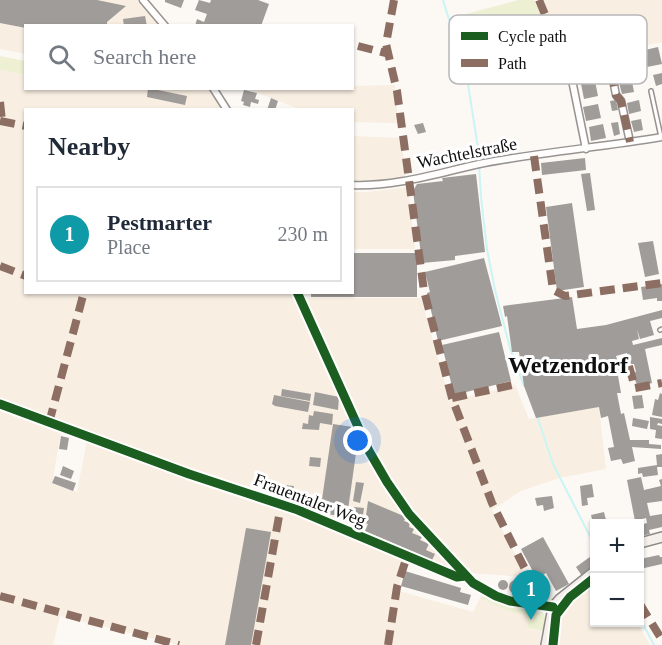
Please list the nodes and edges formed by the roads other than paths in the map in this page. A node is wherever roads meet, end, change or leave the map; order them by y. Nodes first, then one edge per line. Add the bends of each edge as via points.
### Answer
1 (143, 0) edge
2 (163, 24) edge
3 (573, 84) edge
4 (614, 84) edge
5 (214, 90) edge
6 (651, 91) dead end
7 (226, 108) edge
8 (662, 137) edge
9 (630, 142) junction
10 (586, 149) junction
11 (354, 185) edge
12 (298, 294) edge
13 (0, 404) edge
14 (662, 537) edge
15 (644, 542) edge
16 (593, 573) edge
17 (466, 576) junction
18 (553, 607) junction
19 (546, 645) edge

1 - 2 street
3 - 10 street
4 - 9 street
5 - 7 street
6 - 8 lane
8 - 9 street, Wachtelstraße
9 - 10 street, Wachtelstraße
10 - 11 street, Wachtelstraße via 475,165 400,181
12 - 17 street via 387,482 409,514
13 - 17 street, Frauentaler Weg via 298,510 456,577
14 - 15 street
16 - 18 street
17 - 18 street, Frauentaler Weg via 510,601
18 - 19 street

